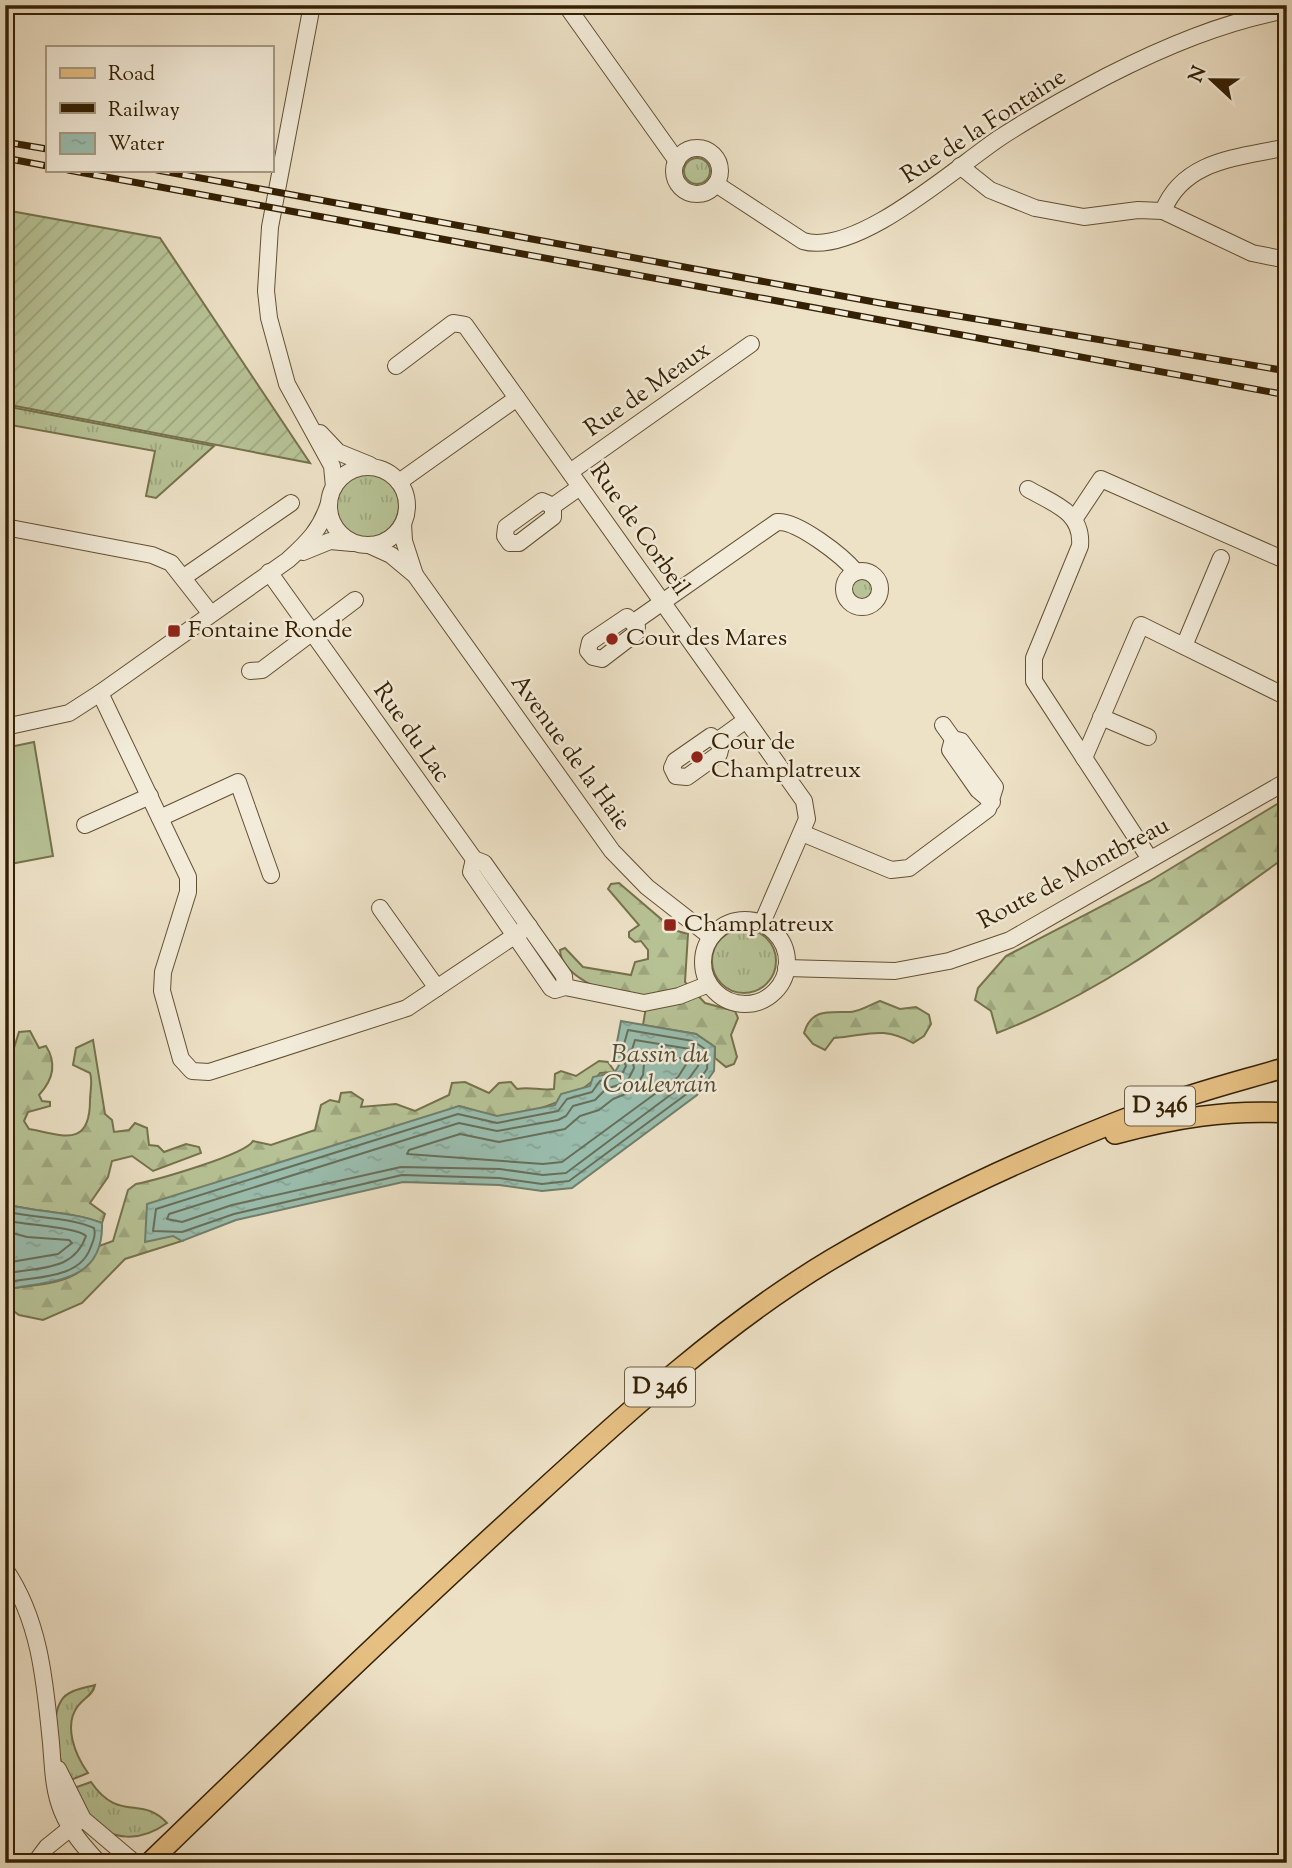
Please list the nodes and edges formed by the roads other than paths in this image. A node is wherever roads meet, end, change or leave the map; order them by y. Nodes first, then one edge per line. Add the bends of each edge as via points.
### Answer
1 (312, 5) edge
2 (566, 5) edge
3 (1287, 10) edge
4 (1287, 147) edge
5 (677, 161) junction
6 (960, 166) junction
7 (716, 184) junction
8 (1163, 211) junction
9 (1287, 260) edge
10 (751, 344) dead end
11 (396, 366) dead end
12 (287, 384) junction
13 (517, 398) junction
14 (381, 469) junction
15 (570, 472) junction
16 (399, 482) junction
17 (580, 486) junction
18 (1028, 489) dead end
19 (331, 495) junction
20 (291, 503) dead end
21 (553, 506) dead end
22 (1074, 518) junction
23 (403, 524) junction
24 (5, 527) edge
25 (364, 545) junction
26 (1221, 558) dead end
27 (288, 559) junction
28 (1287, 561) edge
29 (269, 572) junction
30 (856, 572) dead end
31 (415, 575) junction
32 (184, 577) junction
33 (355, 600) dead end
34 (663, 603) junction
35 (211, 614) junction
36 (634, 622) dead end
37 (312, 632) junction
38 (1184, 646) junction
39 (250, 671) dead end
40 (100, 693) junction
41 (1287, 697) edge
42 (1101, 717) junction
43 (746, 720) junction
44 (943, 725) dead end
45 (5, 727) edge
46 (1148, 737) dead end
47 (717, 741) dead end
48 (1084, 758) junction
49 (1287, 781) edge
50 (149, 796) junction
51 (160, 818) junction
52 (85, 825) dead end
53 (802, 833) junction
54 (474, 859) junction
55 (1150, 859) junction
56 (271, 876) dead end
57 (380, 908) dead end
58 (762, 923) junction
59 (529, 926) junction
60 (514, 935) junction
61 (711, 937) junction
62 (786, 968) junction
63 (709, 984) junction
64 (565, 987) junction
65 (437, 988) junction
66 (1287, 1067) edge
67 (1287, 1112) edge
68 (1036, 1155) junction
69 (5, 1569) edge
70 (76, 1824) junction
71 (35, 1863) edge
72 (99, 1863) edge
73 (135, 1863) edge
74 (149, 1863) edge

1 - 12 street via 267,259 269,318
2 - 5 street
3 - 6 street, Rue de la Fontaine via 1206,32 1142,58 1041,113
4 - 8 street via 1215,162 1193,172 1170,193
5 - 7 street via 677,181 686,191 706,192
5 - 7 street via 693,148 707,150 720,167
6 - 7 street, Rue de la Fontaine via 867,228 822,244 803,241
6 - 8 street via 990,190 1034,208 1084,217
8 - 9 street via 1252,253
10 - 15 street, Rue de Meaux
11 - 13 street, Rue de Corbeil via 453,323 465,325
12 - 14 street via 338,452
12 - 19 street via 332,466
13 - 15 street, Rue de Corbeil
13 - 16 street
14 - 16 street
14 - 19 street via 359,468 340,478
15 - 17 street, Rue de Corbeil
16 - 23 street via 407,503
17 - 21 street
17 - 34 street, Rue de Corbeil
18 - 22 street
19 - 25 street via 334,524 349,540
19 - 27 street via 314,537
20 - 32 street
22 - 28 street via 1101,479
22 - 48 street via 1082,530 1080,546 1034,659 1034,681
23 - 25 street via 389,539
23 - 31 street, Avenue de la Haie
24 - 32 street via 152,555 171,563
25 - 27 street via 330,541
25 - 31 street, Avenue de la Haie via 391,555
26 - 38 street
27 - 29 street
29 - 35 street
29 - 37 street, Rue du Lac
30 - 34 street via 793,523 777,522
31 - 61 street, Avenue de la Haie via 612,851 647,887
32 - 35 street
33 - 37 street
34 - 36 street
34 - 43 street, Rue de Corbeil
35 - 40 street
37 - 39 street via 262,670
37 - 54 street, Rue du Lac
38 - 41 street
38 - 42 street via 1141,625
40 - 45 street via 69,713
40 - 50 street
42 - 46 street
42 - 48 street
43 - 47 street
43 - 53 street, Rue de Corbeil via 804,801 807,819
44 - 53 street via 953,739 961,741 995,787 988,809 901,871
48 - 55 street
49 - 55 street, Route de Montbreau
50 - 51 street
50 - 52 street
51 - 56 street via 238,782
51 - 65 street via 188,877 162,991 181,1059 192,1071 209,1072 407,1009
53 - 58 street, Rue de Corbeil
54 - 59 street, Rue du Lac via 484,863
54 - 60 street, Rue du Lac via 471,872
55 - 62 street, Route de Montbreau via 1010,940 949,961 895,971
57 - 65 street
58 - 61 street via 728,923
58 - 62 street via 782,941
59 - 60 street
59 - 64 street, Rue du Lac via 564,976
60 - 64 street, Rue du Lac via 551,988
60 - 65 street
61 - 63 street via 703,965
62 - 63 street via 777,989 757,1002 725,999
63 - 64 street, Rue du Lac via 644,1003
66 - 68 main road, D 346 via 1148,1110
67 - 68 main road via 1219,1113 1157,1122
68 - 74 main road, D 346 via 953,1192 829,1261 673,1376 458,1567
69 - 70 street via 24,1601 38,1650 52,1754
70 - 71 street via 39,1854
70 - 72 street
70 - 73 street

